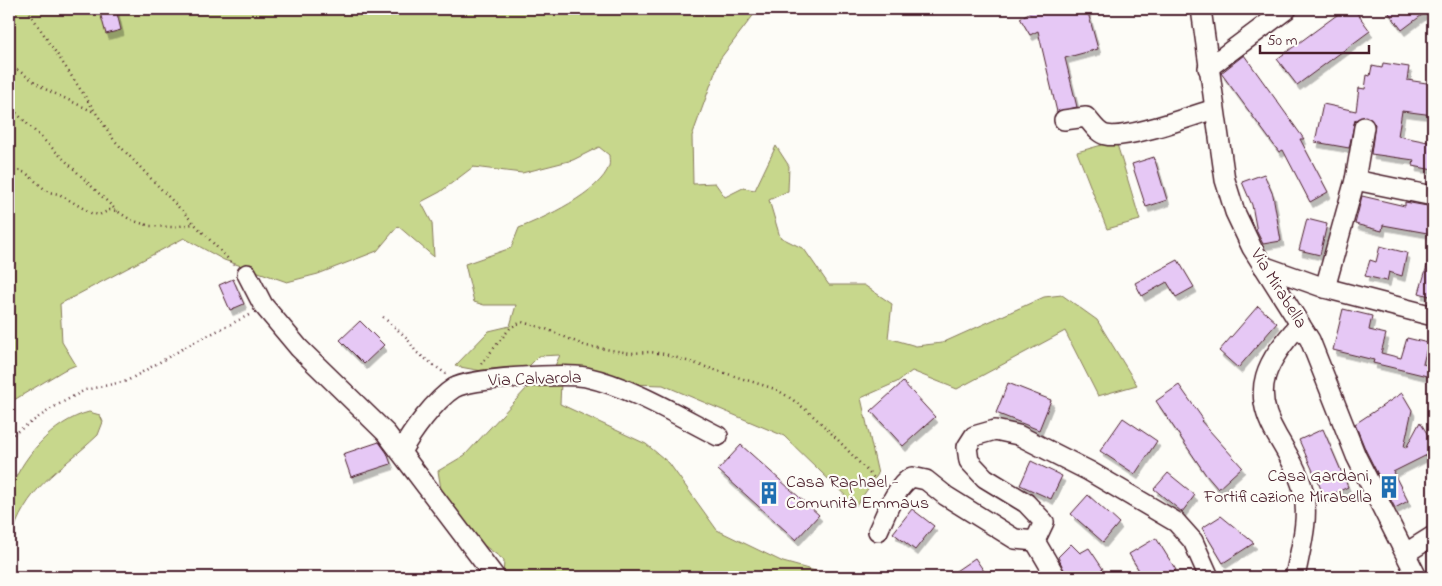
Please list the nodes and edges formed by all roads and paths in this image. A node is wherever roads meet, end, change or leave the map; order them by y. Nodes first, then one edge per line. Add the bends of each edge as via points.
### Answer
1 (27, 9) edge
2 (1201, 9) edge
3 (1287, 9) edge
4 (9, 64) edge
5 (1208, 68) junction
6 (9, 106) edge
7 (1214, 109) junction
8 (95, 112) junction
9 (1064, 120) dead end
10 (1364, 127) dead end
11 (9, 167) edge
12 (1355, 180) junction
13 (1433, 196) edge
14 (117, 211) junction
15 (193, 224) junction
16 (1263, 266) junction
17 (247, 274) joint
18 (1325, 288) junction
19 (263, 304) junction
20 (1433, 316) edge
21 (383, 317) dead end
22 (1300, 324) junction
23 (461, 385) junction
24 (718, 436) dead end
25 (9, 437) edge
26 (401, 452) junction
27 (896, 497) junction
28 (878, 531) dead end
29 (1433, 536) edge
30 (1035, 541) junction
31 (1406, 553) junction
32 (495, 577) edge
33 (1056, 577) edge
34 (1209, 577) edge
35 (1295, 577) edge
36 (1417, 577) edge

1 - 8 path
2 - 5 street, Via Mirabella
3 - 5 street
4 - 8 path via 45,89
5 - 7 street, Via Mirabella
6 - 14 path
7 - 9 street via 1112,135 1098,132 1086,117
7 - 16 street, Via Mirabella via 1232,204
8 - 15 path via 114,140
10 - 12 street
11 - 14 path via 26,173 48,192 59,194 90,213 98,215
12 - 13 street
12 - 18 street
14 - 15 path via 150,226
15 - 17 path via 230,262
16 - 18 street
16 - 22 street, Via Mirabella
17 - 19 street
18 - 20 street
19 - 25 path via 247,316 127,380 85,390
19 - 26 street via 299,348 386,433
21 - 23 path via 407,338 416,352
22 - 31 street, Via Mirabella via 1317,357 1356,456
22 - 35 street via 1274,358 1263,386 1262,404 1303,491 1304,525
23 - 24 street, Via Calvarola via 551,376 585,377 636,395
23 - 26 street via 425,418
23 - 27 path via 511,327 522,322 586,346 630,353 665,354 786,395
26 - 32 street
27 - 28 street
27 - 30 street via 906,480 912,477 926,480 1015,539
29 - 31 street
30 - 33 street
30 - 34 street via 1044,522 1026,503 985,478 968,461 968,447 974,436 995,430 1018,435 1089,471 1176,522 1193,541
31 - 36 street, Via Mirabella

